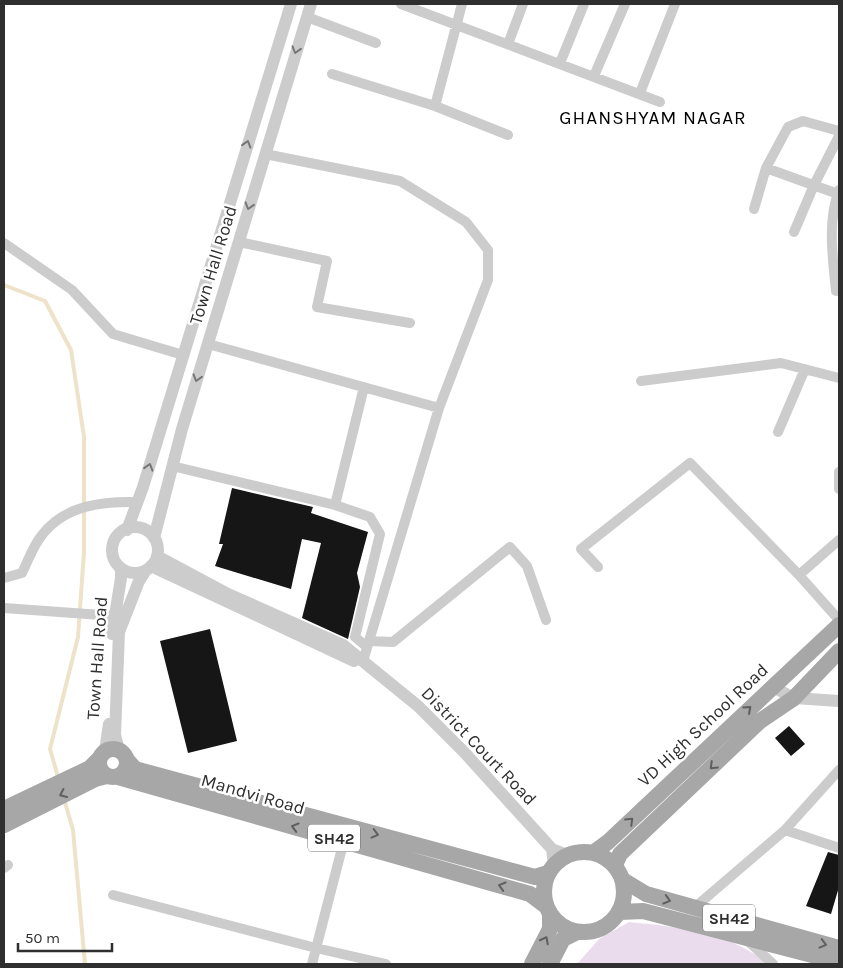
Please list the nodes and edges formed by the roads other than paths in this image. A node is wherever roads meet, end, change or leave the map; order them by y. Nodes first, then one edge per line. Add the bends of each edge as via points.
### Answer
1 (291, 4) edge
2 (311, 4) edge
3 (401, 4) edge
4 (462, 4) edge
5 (523, 4) edge
6 (584, 4) edge
7 (625, 4) edge
8 (675, 4) edge
9 (307, 17) junction
10 (456, 24) junction
11 (376, 43) dead end
12 (508, 44) junction
13 (560, 63) junction
14 (332, 74) dead end
15 (594, 76) junction
16 (640, 93) junction
17 (660, 102) dead end
18 (435, 106) junction
19 (839, 131) edge
20 (508, 135) dead end
21 (839, 136) edge
22 (265, 154) junction
23 (766, 168) junction
24 (814, 186) junction
25 (838, 192) edge
26 (754, 209) dead end
27 (794, 232) dead end
28 (239, 242) junction
29 (4, 243) edge
30 (836, 249) edge
31 (836, 291) dead end
32 (410, 323) dead end
33 (208, 344) junction
34 (183, 355) junction
35 (805, 369) junction
36 (839, 378) edge
37 (641, 381) dead end
38 (364, 387) junction
39 (439, 408) junction
40 (778, 432) dead end
41 (172, 466) junction
42 (839, 472) edge
43 (839, 489) edge
44 (138, 502) junction
45 (335, 505) junction
46 (126, 530) junction
47 (154, 538) junction
48 (839, 540) edge
49 (152, 564) junction
50 (598, 567) dead end
51 (121, 568) junction
52 (799, 575) junction
53 (4, 578) edge
54 (4, 608) edge
55 (115, 616) junction
56 (546, 620) dead end
57 (839, 620) edge
58 (839, 626) edge
59 (368, 644) junction
60 (839, 651) edge
61 (363, 661) junction
62 (377, 671) junction
63 (788, 673) junction
64 (806, 685) junction
65 (773, 687) junction
66 (794, 698) junction
67 (819, 698) junction
68 (839, 702) edge
69 (108, 765) junction
70 (839, 770) edge
71 (29, 803) junction
72 (4, 809) edge
73 (4, 824) edge
74 (785, 830) junction
75 (839, 845) edge
76 (552, 849) junction
77 (341, 852) dead end
78 (593, 853) junction
79 (568, 855) junction
80 (551, 869) junction
81 (619, 873) junction
82 (113, 895) dead end
83 (694, 908) junction
84 (548, 910) junction
85 (620, 912) junction
86 (577, 932) junction
87 (743, 936) junction
88 (316, 948) junction
89 (839, 948) edge
90 (829, 961) edge
91 (312, 964) edge
92 (386, 964) edge
93 (532, 964) edge
94 (550, 964) edge
95 (773, 964) edge

34 -> 1 street
2 - 9 street, Town Hall Road
3 - 10 street
4 - 10 street
5 - 12 street
6 - 13 street
7 - 15 street
8 - 16 street
9 - 11 street
9 -> 22 street, Town Hall Road
10 - 12 street
10 - 18 street
12 - 13 street
13 - 15 street
14 - 18 street
15 - 16 street
16 - 17 street
18 - 20 street
19 - 23 street via 802,122 793,124
21 - 24 street
22 -> 28 street, Town Hall Road
22 - 39 street via 400,181 466,222 480,238 488,250 488,280
23 - 24 street
23 - 26 street
24 - 25 street
24 - 27 street
25 - 30 street
28 - 32 street via 327,261 317,307
28 - 33 street, Town Hall Road
29 - 34 street via 72,290 113,334
30 - 31 street
33 - 38 street
33 -> 41 street, Town Hall Road
44 -> 34 street
35 - 36 street
35 - 37 street via 781,363
35 - 40 street
38 - 39 street
38 - 45 street
39 - 59 street
41 - 45 street
41 - 47 street, Town Hall Road
42 - 43 street
44 - 46 street
44 - 53 street via 107,501 65,514 42,535 22,573
45 - 59 street via 370,517 380,534 355,637
46 - 47 street via 140,528
46 - 51 street via 116,538 112,550
47 - 49 street
48 - 52 street
49 - 51 street via 133,573
49 - 61 street, District Court Road via 343,645
49 - 62 street, District Court Road
49 - 69 street, Town Hall Road via 138,580 119,632 115,735
50 - 52 street via 581,549 690,463
51 - 55 street, Town Hall Road
52 - 57 street
54 - 55 street
55 - 69 street, Town Hall Road
56 - 59 street via 527,566 510,547 393,642
58 - 63 main road, VD High School Road
59 - 61 street
60 - 64 main road, VD High School Road
61 - 62 street, District Court Road
62 - 76 street, District Court Road via 464,752
63 - 64 street
63 - 65 main road, VD High School Road
64 - 66 main road, VD High School Road
64 - 67 street
65 - 66 street
78 -> 65 main road, VD High School Road
66 - 67 street
66 -> 81 main road, VD High School Road via 760,721 620,854
67 - 68 street
69 - 71 main road
69 -> 80 main road, Mandvi Road / SH42 via 135,769 535,877
84 -> 69 main road, Mandvi Road / SH42 via 530,894
70 - 74 street
71 - 72 main road
71 - 73 main road
74 - 75 street
74 - 83 street
76 - 79 street
76 - 80 street
77 - 88 street
78 - 79 main road
78 - 81 main road via 609,860
79 - 80 main road
80 - 84 main road via 543,889
81 -> 83 main road, SH42 via 646,894
81 - 85 main road via 625,896
82 - 88 street
83 -> 89 main road, SH42
84 - 86 main road via 561,926
93 -> 84 main road via 550,929
85 - 86 main road via 602,929
85 - 87 main road, SH42 via 643,911
86 - 94 main road via 564,939
87 - 90 main road, SH42
87 - 95 street
88 - 91 street
88 - 92 street

